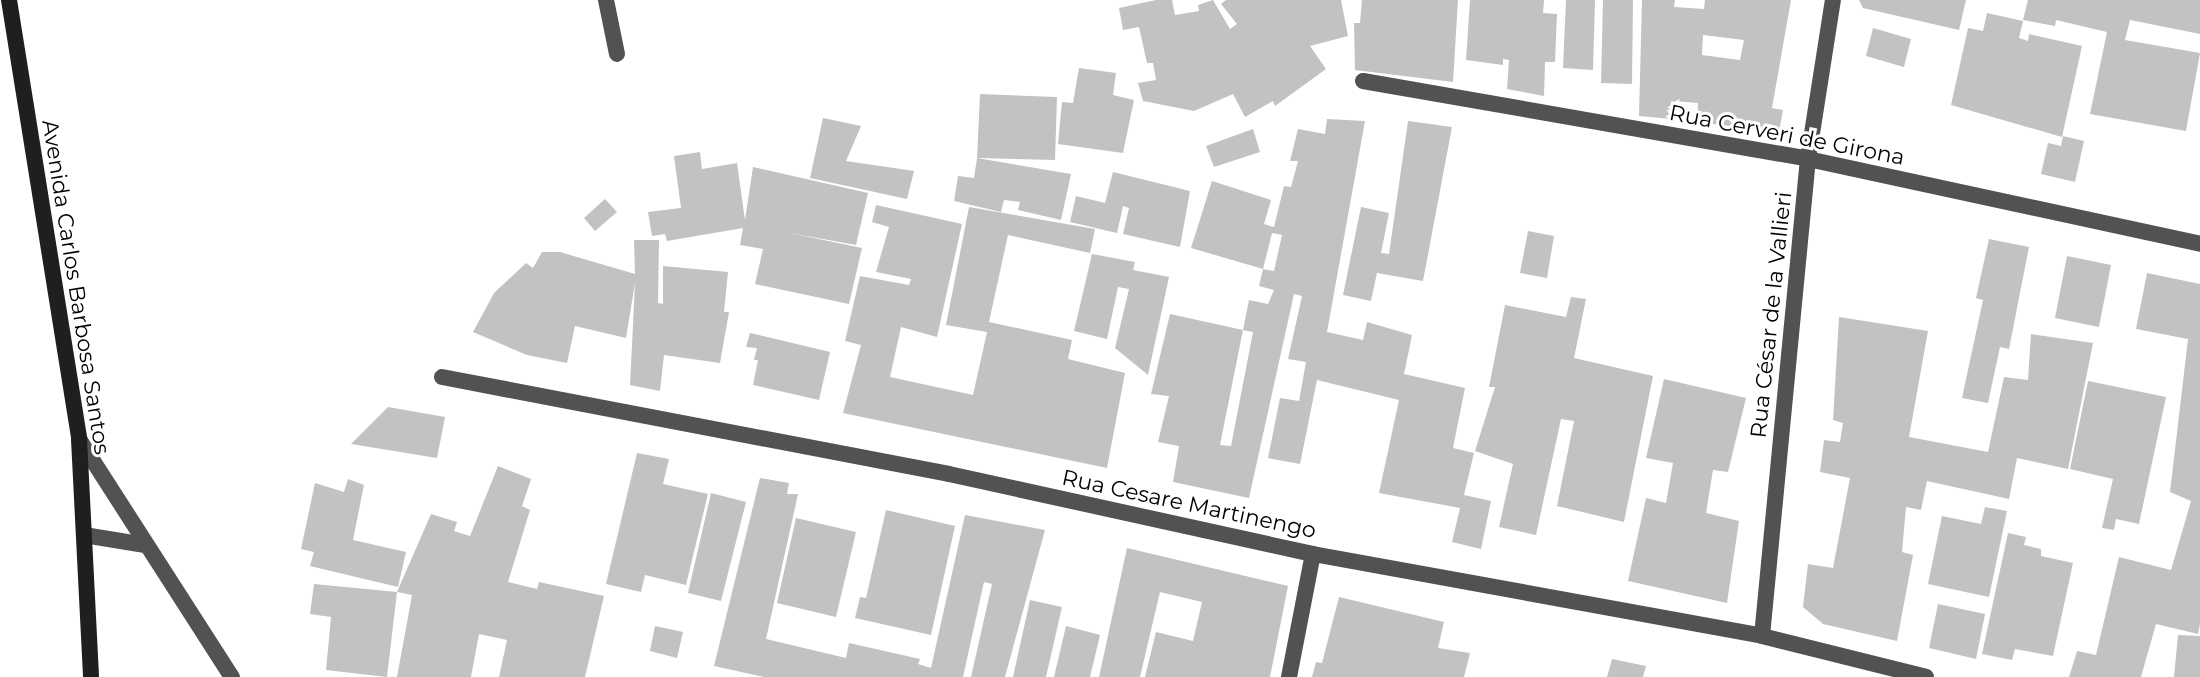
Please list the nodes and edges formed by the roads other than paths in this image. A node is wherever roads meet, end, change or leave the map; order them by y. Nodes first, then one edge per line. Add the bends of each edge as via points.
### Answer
1 (9, 0) edge
2 (606, 0) edge
3 (1833, 0) edge
4 (617, 54) dead end
5 (1363, 81) dead end
6 (1808, 159) junction
7 (2200, 244) edge
8 (442, 377) dead end
9 (79, 439) junction
10 (84, 535) junction
11 (145, 545) junction
12 (1313, 554) junction
13 (1762, 636) junction
14 (91, 677) edge
15 (232, 677) edge
16 (1289, 677) edge
17 (1926, 677) edge

1 - 9 main road, Avenida Carlos Barbosa Santos
2 - 4 street
3 - 6 street, Rua César de la Vallieri
5 - 6 street, Rua Cerveri de Girona
6 - 7 street, Rua Cerveri de Girona
6 - 13 street, Rua César de la Vallieri
8 - 12 street, Rua Cesare Martinengo via 949,474
9 - 10 main road, Avenida Carlos Barbosa Santos
9 - 11 street
10 - 11 street
10 - 14 main road, Avenida Carlos Barbosa Santos
11 - 15 street
12 - 13 street, Rua Cesare Martinengo
12 - 16 street
13 - 17 street, Rua Cesare Martinengo

